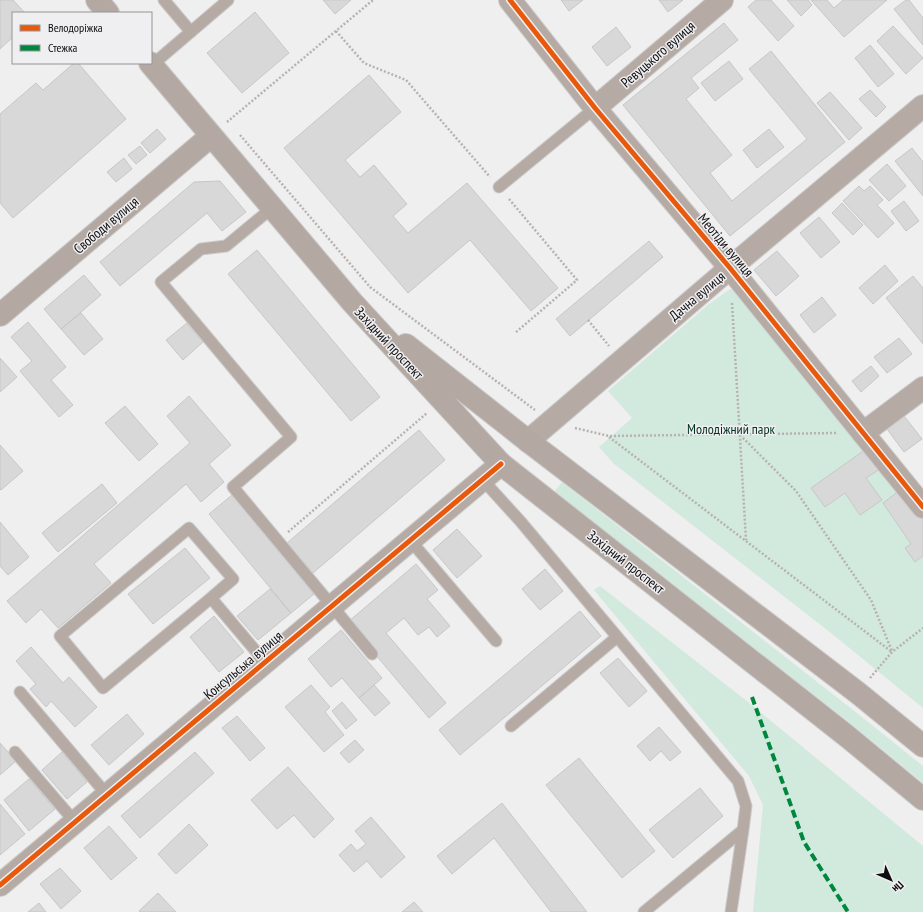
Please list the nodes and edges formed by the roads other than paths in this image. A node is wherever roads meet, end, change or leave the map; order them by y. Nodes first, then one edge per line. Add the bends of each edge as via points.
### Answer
1 (97, 0) edge
2 (164, 0) edge
3 (228, 0) edge
4 (510, 0) edge
5 (722, 0) edge
6 (107, 12) edge
7 (191, 32) junction
8 (152, 63) edge
9 (151, 64) edge
10 (923, 106) edge
11 (595, 108) junction
12 (211, 136) junction
13 (499, 187) road end
14 (272, 208) junction
15 (730, 268) junction
16 (352, 302) junction
17 (0, 314) edge
18 (923, 388) edge
19 (863, 433) junction
20 (528, 441) junction
21 (501, 464) junction
22 (482, 480) junction
23 (923, 507) edge
24 (410, 540) junction
25 (211, 598) junction
26 (332, 606) junction
27 (617, 637) junction
28 (496, 641) dead end
29 (372, 654) dead end
30 (265, 662) junction
31 (20, 692) dead end
32 (511, 726) dead end
33 (923, 746) edge
34 (15, 752) dead end
35 (107, 795) junction
36 (923, 799) edge
37 (75, 822) junction
38 (743, 830) junction
39 (0, 885) edge
40 (644, 912) edge
41 (731, 912) edge

1 - 6 main road
2 - 7 lane
3 - 7 lane
4 - 11 street, Меотіди вулиця
5 - 11 street, Ревуцького вулиця
7 - 8 lane
9 - 12 main road, Західний проспект
10 - 15 street, Дачна вулиця
11 - 13 lane
11 - 15 street, Меотіди вулиця
12 - 14 main road, Західний проспект
12 - 17 main road, Свободи вулиця
14 - 16 main road, Західний проспект
14 - 26 lane via 226,246 201,249 162,282 291,437 233,487
15 - 19 street, Меотіди вулиця
15 - 20 street, Дачна вулиця
16 - 20 main road, Західний проспект
16 - 21 main road, Західний проспект
18 - 19 street
19 - 23 street, Меотіди вулиця
20 - 21 main road
20 - 33 main road, Західний проспект via 858,693
21 - 22 street, Консульська вулиця
21 - 36 main road, Західний проспект
22 - 24 street, Консульська вулиця
22 - 27 lane via 521,522
24 - 26 street, Консульська вулиця
24 - 28 lane
25 - 25 lane via 233,579 189,528 60,636 103,688
25 - 30 lane
26 - 29 lane
26 - 30 street, Консульська вулиця
27 - 32 lane
27 - 38 lane via 738,782 746,806
30 - 35 street, Консульська вулиця
31 - 35 lane
34 - 37 lane
35 - 37 street, Консульська вулиця
37 - 39 street, Консульська вулиця
38 - 40 lane
38 - 41 lane

